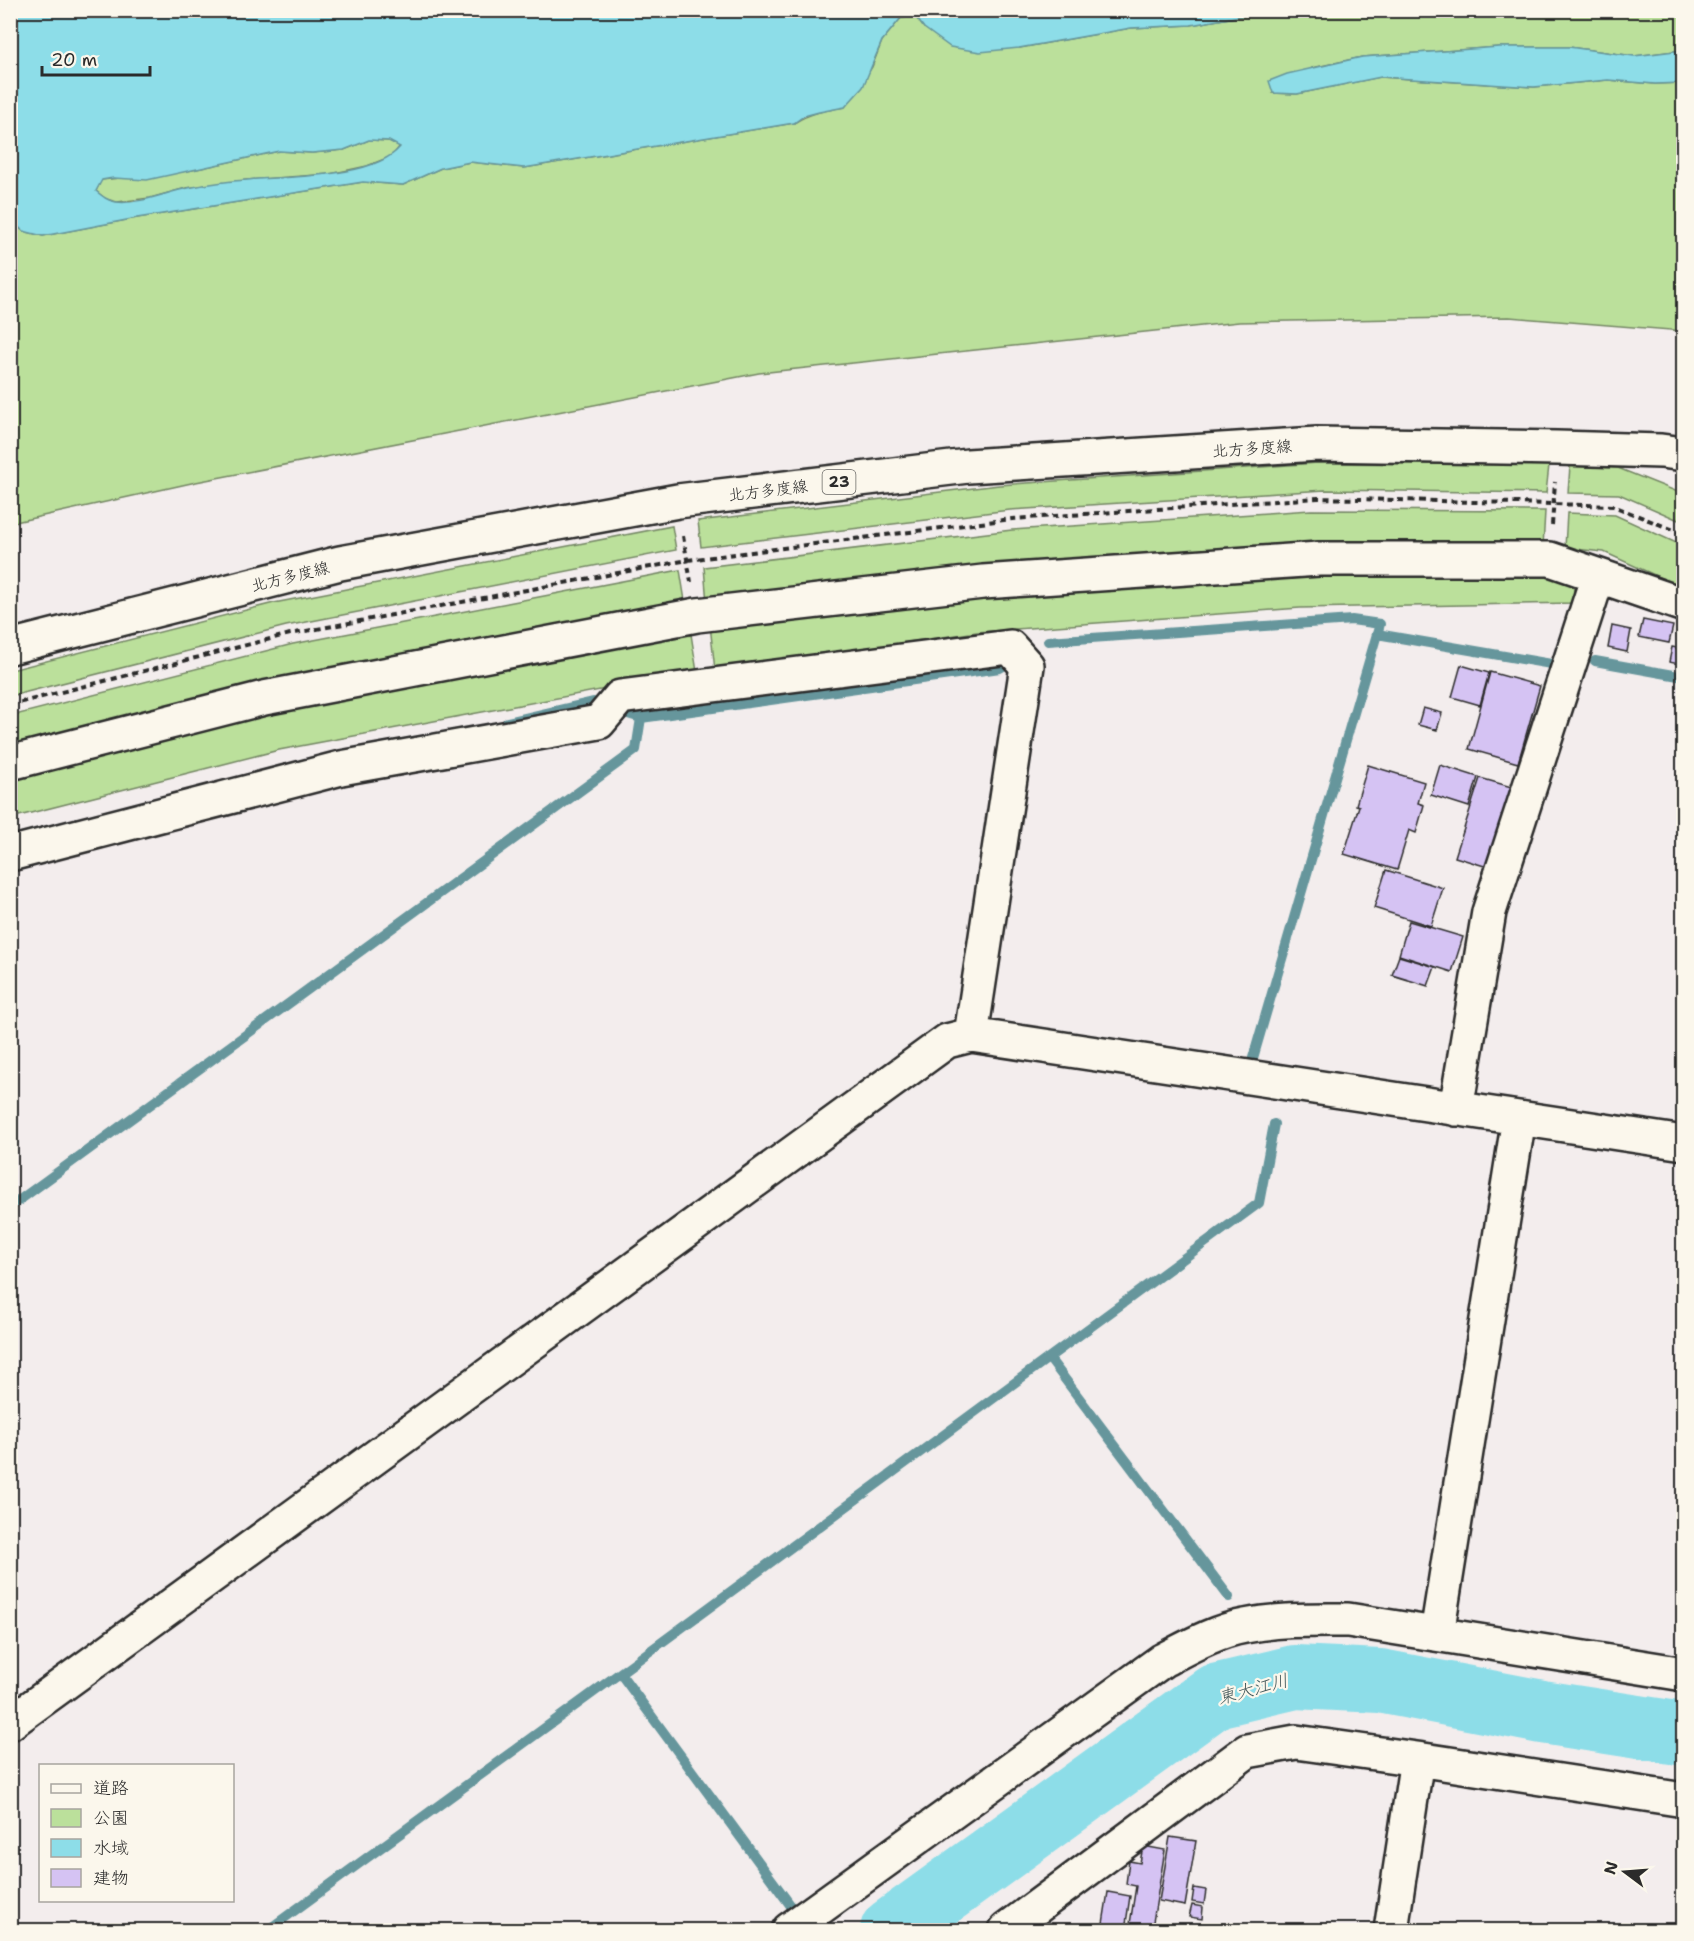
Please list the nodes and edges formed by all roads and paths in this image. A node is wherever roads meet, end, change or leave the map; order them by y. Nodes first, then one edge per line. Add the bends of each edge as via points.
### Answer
1 (1557, 448) junction
2 (1676, 457) edge
3 (1550, 559) junction
4 (1598, 576) junction
5 (1683, 605) edge
6 (10, 647) edge
7 (10, 764) edge
8 (10, 854) edge
9 (971, 1035) junction
10 (1456, 1109) junction
11 (1519, 1118) junction
12 (1683, 1143) edge
13 (1437, 1634) junction
14 (1683, 1674) edge
15 (10, 1723) edge
16 (1417, 1760) junction
17 (1683, 1800) edge
18 (789, 1930) edge
19 (1006, 1930) edge
20 (1391, 1930) edge

1 - 2 street, 北方多度線 / 23
1 - 3 path
1 - 6 street, 北方多度線 / 23 via 1317,444 968,466 678,501 340,564
3 - 4 street
3 - 7 street via 1307,559 983,582 697,615 264,698
4 - 5 street
4 - 10 street via 1490,912
8 - 9 street via 341,768 599,722 620,697 1010,647 1027,666
9 - 10 street
9 - 15 street via 947,1041
10 - 11 street
11 - 12 street
11 - 13 street
13 - 14 street
13 - 18 street via 1348,1620 1296,1620 1244,1626 1207,1638 1163,1660
16 - 17 street
16 - 19 street via 1296,1742 1247,1751
16 - 20 street

